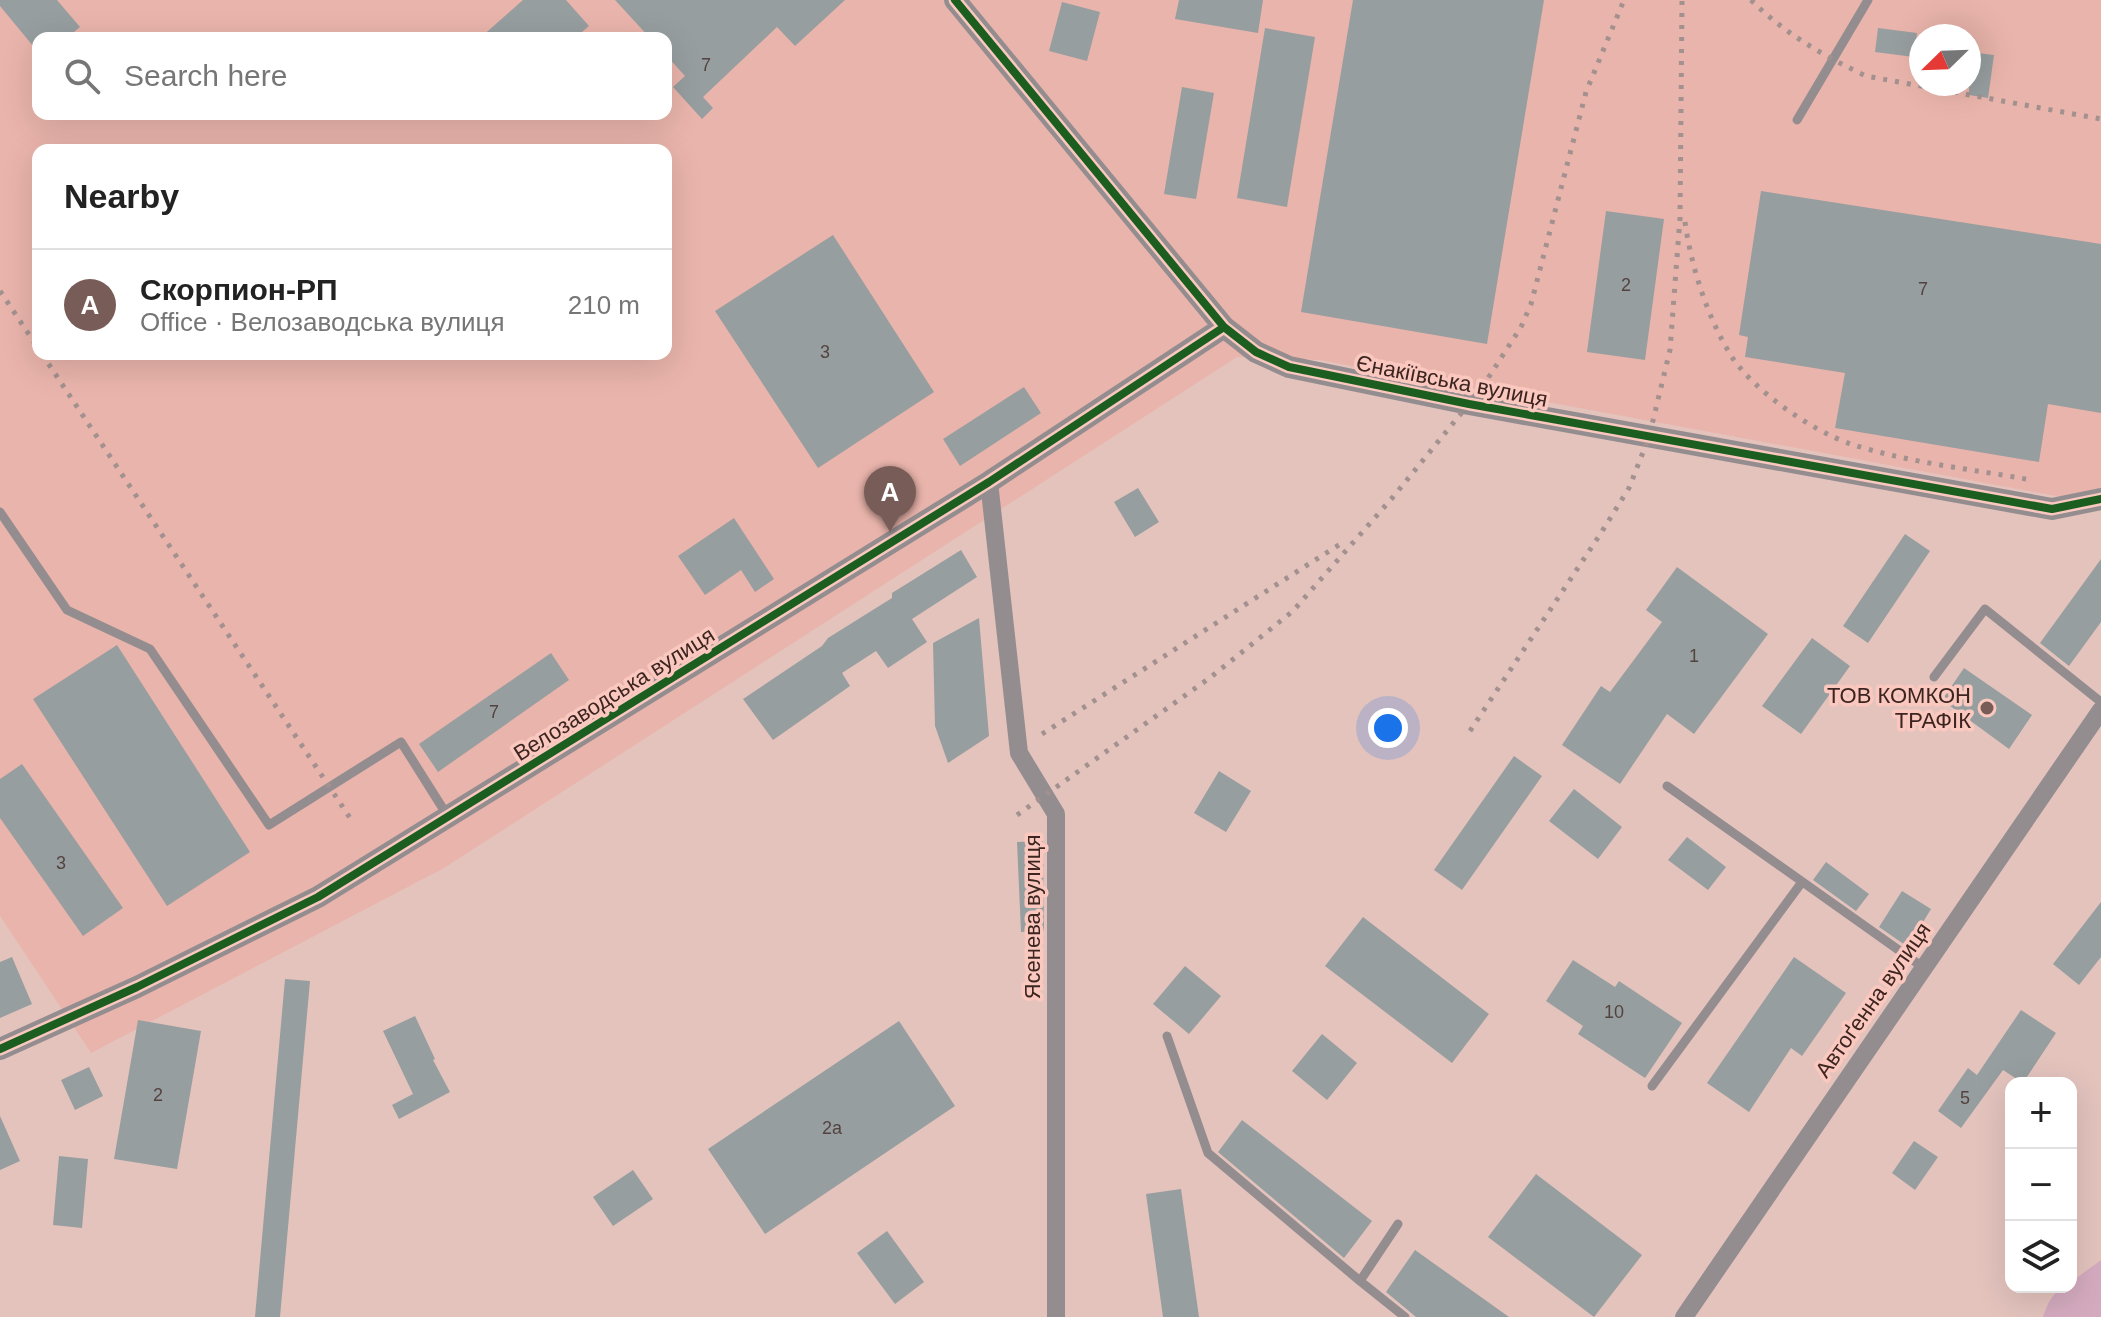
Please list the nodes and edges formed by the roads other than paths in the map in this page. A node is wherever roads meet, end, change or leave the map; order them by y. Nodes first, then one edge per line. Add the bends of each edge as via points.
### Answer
1 (955, 0) edge
2 (1868, 0) edge
3 (1797, 120) dead end
4 (1224, 327) junction
5 (989, 482) junction
6 (2101, 499) edge
7 (0, 512) edge
8 (1934, 677) dead end
9 (2101, 702) edge
10 (2101, 710) edge
11 (1667, 786) dead end
12 (449, 818) junction
13 (1802, 882) junction
14 (1924, 968) junction
15 (1167, 1036) dead end
16 (0, 1049) edge
17 (1652, 1086) dead end
18 (1398, 1224) dead end
19 (1360, 1281) junction
20 (1056, 1317) edge
21 (1405, 1317) edge
22 (1684, 1317) edge

1 - 4 street, Єнакіївська вулиця
2 - 3 lane
4 - 5 street, Велозаводська вулиця
4 - 6 street, Єнакіївська вулиця via 1256,352 1289,367 1469,404 2052,509
5 - 12 street, Велозаводська вулиця
5 - 20 street, Ясенева вулиця via 1019,753 1056,814
7 - 12 lane via 67,610 150,649 269,825 401,742
8 - 9 lane via 1985,609
10 - 14 street, Автоґенна вулиця
11 - 13 lane
12 - 16 street, Велозаводська вулиця via 318,897
13 - 14 lane
13 - 17 lane
14 - 22 street, Автоґенна вулиця
15 - 19 lane via 1208,1153
18 - 19 lane
19 - 21 lane

